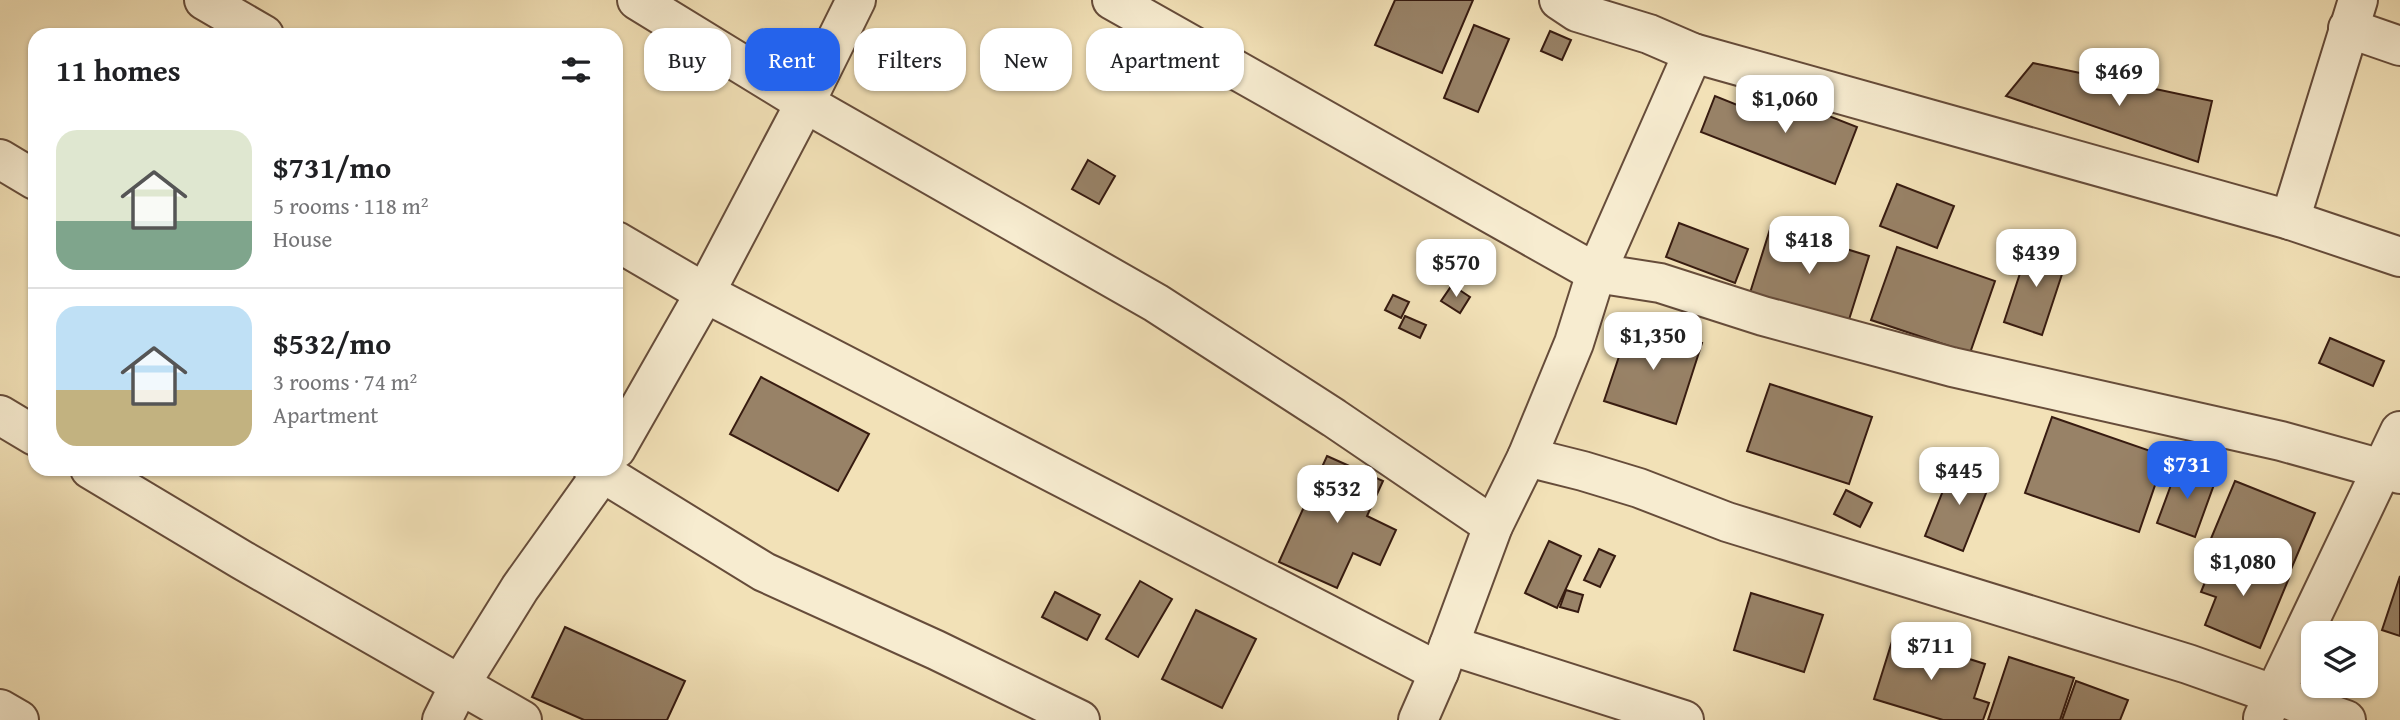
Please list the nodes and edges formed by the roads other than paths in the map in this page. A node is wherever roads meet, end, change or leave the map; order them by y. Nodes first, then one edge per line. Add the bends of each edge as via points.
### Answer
1 (204, 0) edge
2 (638, 0) edge
3 (856, 0) edge
4 (1112, 0) edge
5 (1559, 0) edge
6 (2353, 14) edge
7 (252, 28) edge
8 (2400, 46) edge
9 (1692, 53) junction
10 (805, 103) junction
11 (0, 159) edge
12 (28, 176) edge
13 (2290, 220) junction
14 (623, 245) edge
15 (2400, 257) edge
16 (1596, 273) junction
17 (705, 293) junction
18 (0, 415) edge
19 (28, 432) edge
20 (2400, 432) edge
21 (623, 433) edge
22 (1527, 457) junction
23 (2391, 472) edge
24 (102, 476) edge
25 (596, 476) edge
26 (620, 476) edge
27 (1493, 526) junction
28 (1444, 658) junction
29 (459, 686) junction
30 (2267, 708) edge
31 (0, 709) edge
32 (19, 720) edge
33 (442, 720) edge
34 (522, 720) edge
35 (1080, 720) edge
36 (1418, 720) edge
37 (1684, 720) edge
38 (2346, 720) edge

1 - 7 street
2 - 10 street
3 - 10 street
4 - 16 street
5 - 9 street via 1577,12
6 - 8 street
6 - 13 street
9 - 13 street
9 - 16 street
10 - 17 street
10 - 27 street via 1156,303
11 - 12 street
13 - 15 street
14 - 17 street
16 - 22 street via 1574,343
16 - 23 street via 1660,283 1952,367 2281,441
17 - 21 street
17 - 28 street
18 - 19 street
20 - 23 street
22 - 27 street
22 - 30 street via 1639,488 1727,522 2188,664
23 - 30 street
24 - 29 street
25 - 29 street
26 - 35 street via 764,572
27 - 28 street
28 - 36 street
28 - 37 street
29 - 33 street
29 - 34 street
30 - 38 street
31 - 32 street

